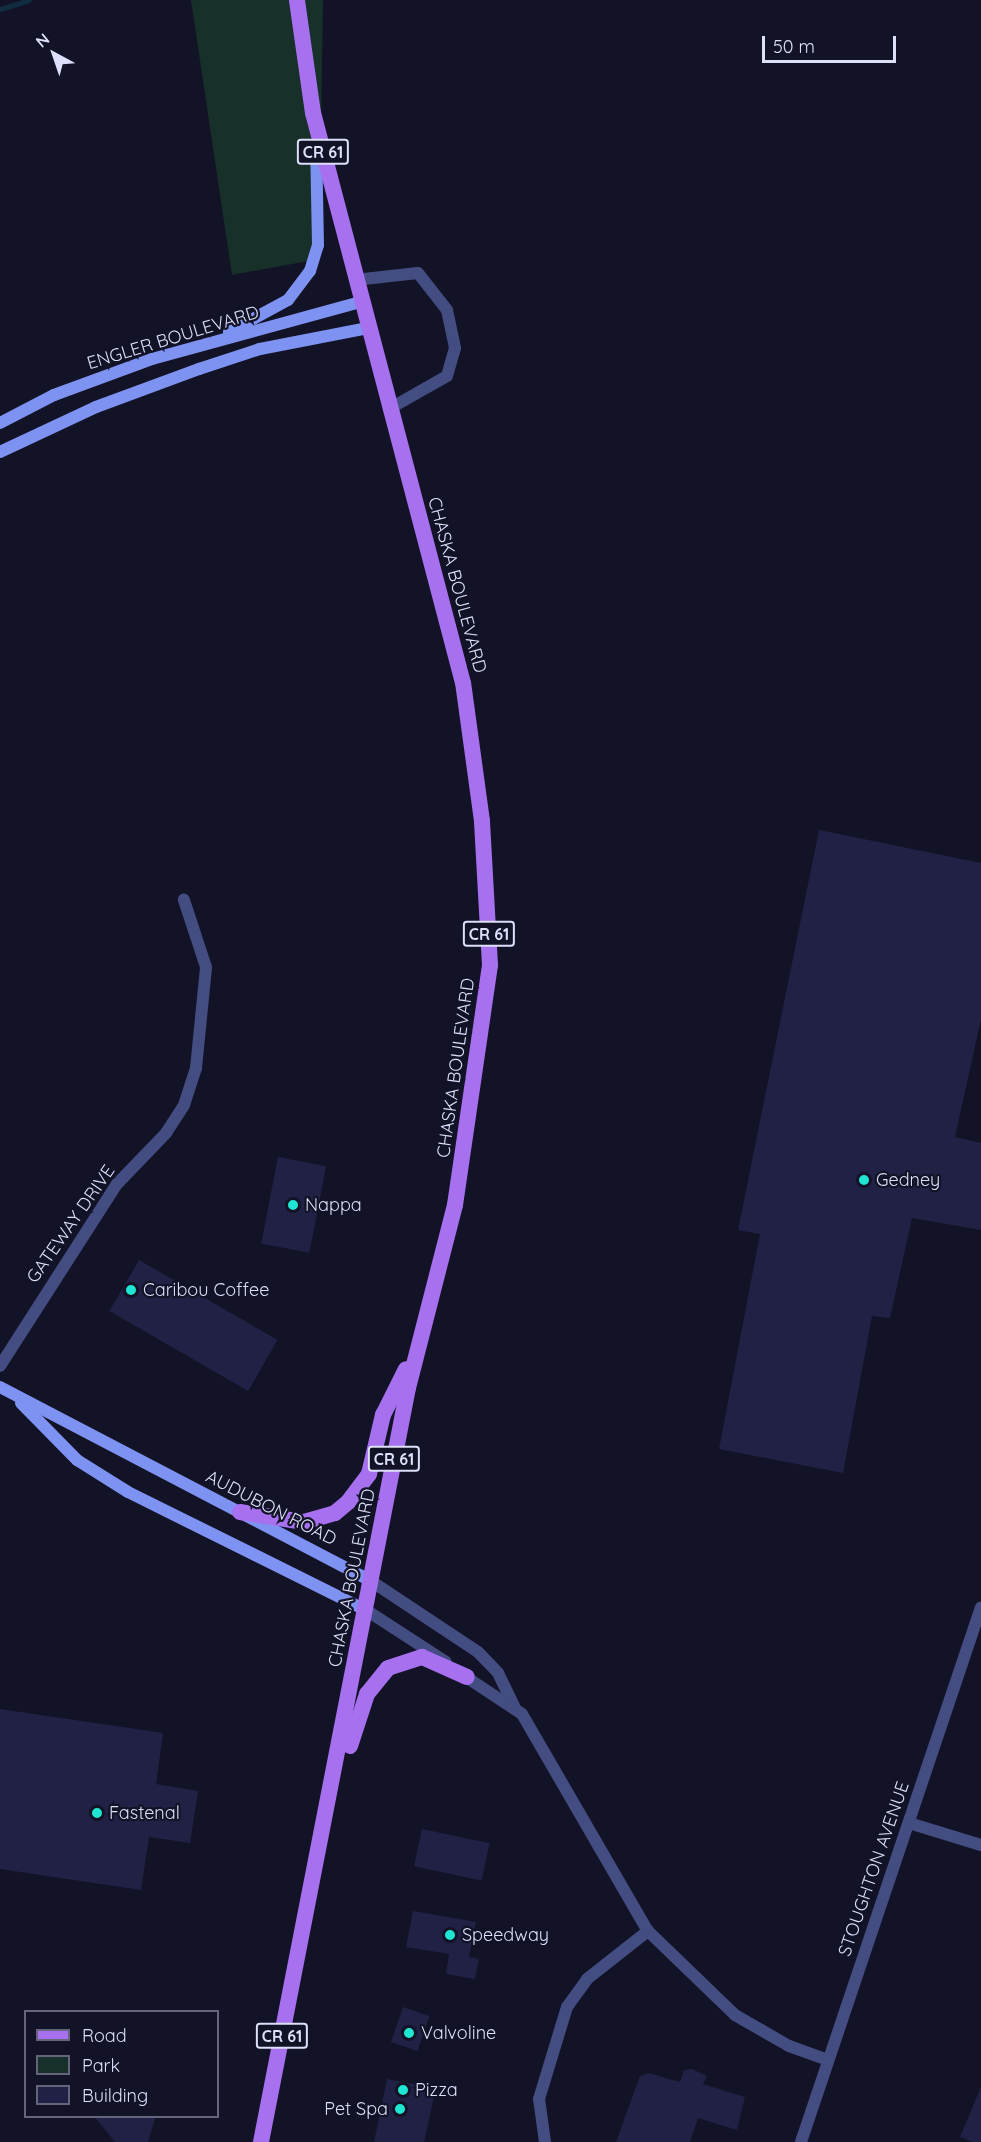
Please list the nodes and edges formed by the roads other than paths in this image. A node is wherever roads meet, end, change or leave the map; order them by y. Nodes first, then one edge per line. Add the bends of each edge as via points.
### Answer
1 (297, 0) edge
2 (316, 126) junction
3 (355, 280) junction
4 (361, 302) junction
5 (368, 328) junction
6 (199, 345) junction
7 (389, 409) junction
8 (0, 423) edge
9 (0, 452) edge
10 (184, 900) dead end
11 (421, 1339) junction
12 (0, 1365) edge
13 (0, 1387) edge
14 (14, 1396) junction
15 (240, 1512) junction
16 (371, 1581) junction
17 (981, 1607) edge
18 (366, 1610) junction
19 (467, 1677) junction
20 (514, 1706) junction
21 (328, 1806) junction
22 (909, 1823) junction
23 (981, 1845) edge
24 (648, 1931) junction
25 (828, 2060) junction
26 (261, 2142) edge
27 (545, 2142) edge
28 (801, 2142) edge

1 - 2 main road, CHASKA BOULEVARD / CR 61
2 - 3 main road, CHASKA BOULEVARD / CR 61
2 - 6 main road via 318,244 310,271 276,310
3 - 4 main road, CHASKA BOULEVARD / CR 61
3 - 7 street via 418,273 447,310 454,348 447,376
4 - 5 main road, CHASKA BOULEVARD / CR 61
4 - 6 main road, ENGLER BOULEVARD
5 - 7 main road, CHASKA BOULEVARD / CR 61
5 - 9 main road via 260,349 199,369 96,407
6 - 8 main road, ENGLER BOULEVARD via 54,395
7 - 11 main road, CHASKA BOULEVARD / CR 61 via 463,683 482,821 490,965 455,1205
10 - 12 street, GATEWAY DRIVE via 206,967 196,1068 184,1105 166,1133 117,1184
11 - 15 main road via 383,1414 369,1474 348,1502 335,1513 304,1522
11 - 16 main road, CHASKA BOULEVARD / CR 61
13 - 14 main road, AUDUBON ROAD
14 - 15 main road, AUDUBON ROAD
14 - 18 main road, AUDUBON ROAD via 77,1460 128,1492
15 - 16 main road, AUDUBON ROAD
16 - 18 main road, CHASKA BOULEVARD / CR 61
16 - 20 street, AUDUBON ROAD via 478,1652 498,1673
17 - 22 street, STOUGHTON AVENUE
18 - 19 street, AUDUBON ROAD
18 - 21 main road, CHASKA BOULEVARD / CR 61
19 - 20 street, AUDUBON ROAD
19 - 21 main road via 422,1658 388,1668 367,1694
20 - 24 street, AUDUBON ROAD via 556,1767 609,1869
21 - 26 main road, CHASKA BOULEVARD / CR 61
22 - 23 street
22 - 25 street, STOUGHTON AVENUE
24 - 25 street, AUDUBON ROAD via 735,2015 789,2046
24 - 27 street via 587,1979 567,2007 539,2098
25 - 28 street, STOUGHTON AVENUE

